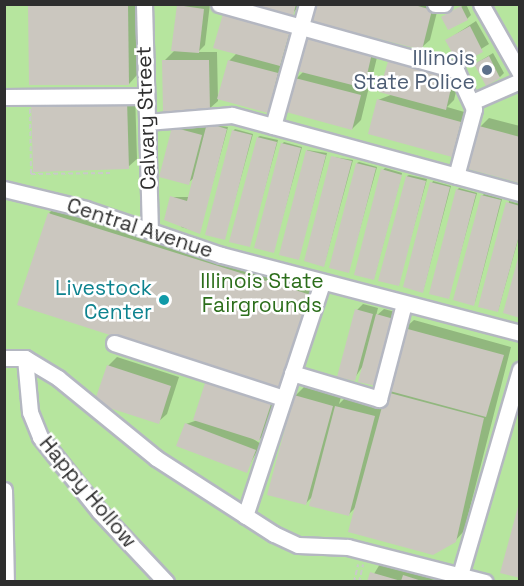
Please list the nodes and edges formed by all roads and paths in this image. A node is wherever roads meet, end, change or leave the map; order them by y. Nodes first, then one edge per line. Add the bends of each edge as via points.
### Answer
1 (144, 4) edge
2 (219, 4) edge
3 (307, 4) edge
4 (435, 4) edge
5 (444, 4) edge
6 (482, 4) edge
7 (301, 27) junction
8 (519, 73) edge
9 (519, 81) edge
10 (146, 96) junction
11 (4, 97) edge
12 (30, 97) junction
13 (472, 102) junction
14 (147, 122) junction
15 (273, 126) junction
16 (112, 173) dead end
17 (456, 176) junction
18 (4, 189) edge
19 (519, 193) edge
20 (150, 231) junction
21 (322, 283) junction
22 (404, 304) junction
23 (519, 333) edge
24 (114, 343) dead end
25 (4, 358) edge
26 (25, 358) junction
27 (519, 370) edge
28 (292, 373) junction
29 (284, 398) junction
30 (4, 490) edge
31 (245, 516) junction
32 (359, 561) dead end
33 (363, 564) dead end
34 (460, 575) junction
35 (6, 582) edge
36 (166, 582) edge
37 (354, 582) edge
38 (358, 582) edge
39 (485, 582) edge

1 - 10 street, Calvary Street
2 - 7 street
3 - 7 street
4 - 5 street
6 - 8 street
7 - 13 street via 456,70
7 - 15 street
9 - 13 street
10 - 12 street
10 - 14 street, Calvary Street
11 - 12 street
12 - 16 path via 31,174
13 - 17 street
14 - 15 street via 232,115
14 - 20 street, Calvary Street
15 - 17 street
17 - 19 street
18 - 20 street, Central Avenue
20 - 21 street, Central Avenue
21 - 22 street, Central Avenue
21 - 28 street
22 - 23 street, Central Avenue
22 - 28 street via 379,399
24 - 29 street
25 - 26 street
26 - 31 street via 58,378 156,458
26 - 36 street, Happy Hollow via 30,412 40,437 99,511
27 - 34 street
28 - 29 street
29 - 31 street
30 - 35 street
31 - 34 street via 298,545 348,547
32 - 37 path
33 - 38 path
34 - 39 street

